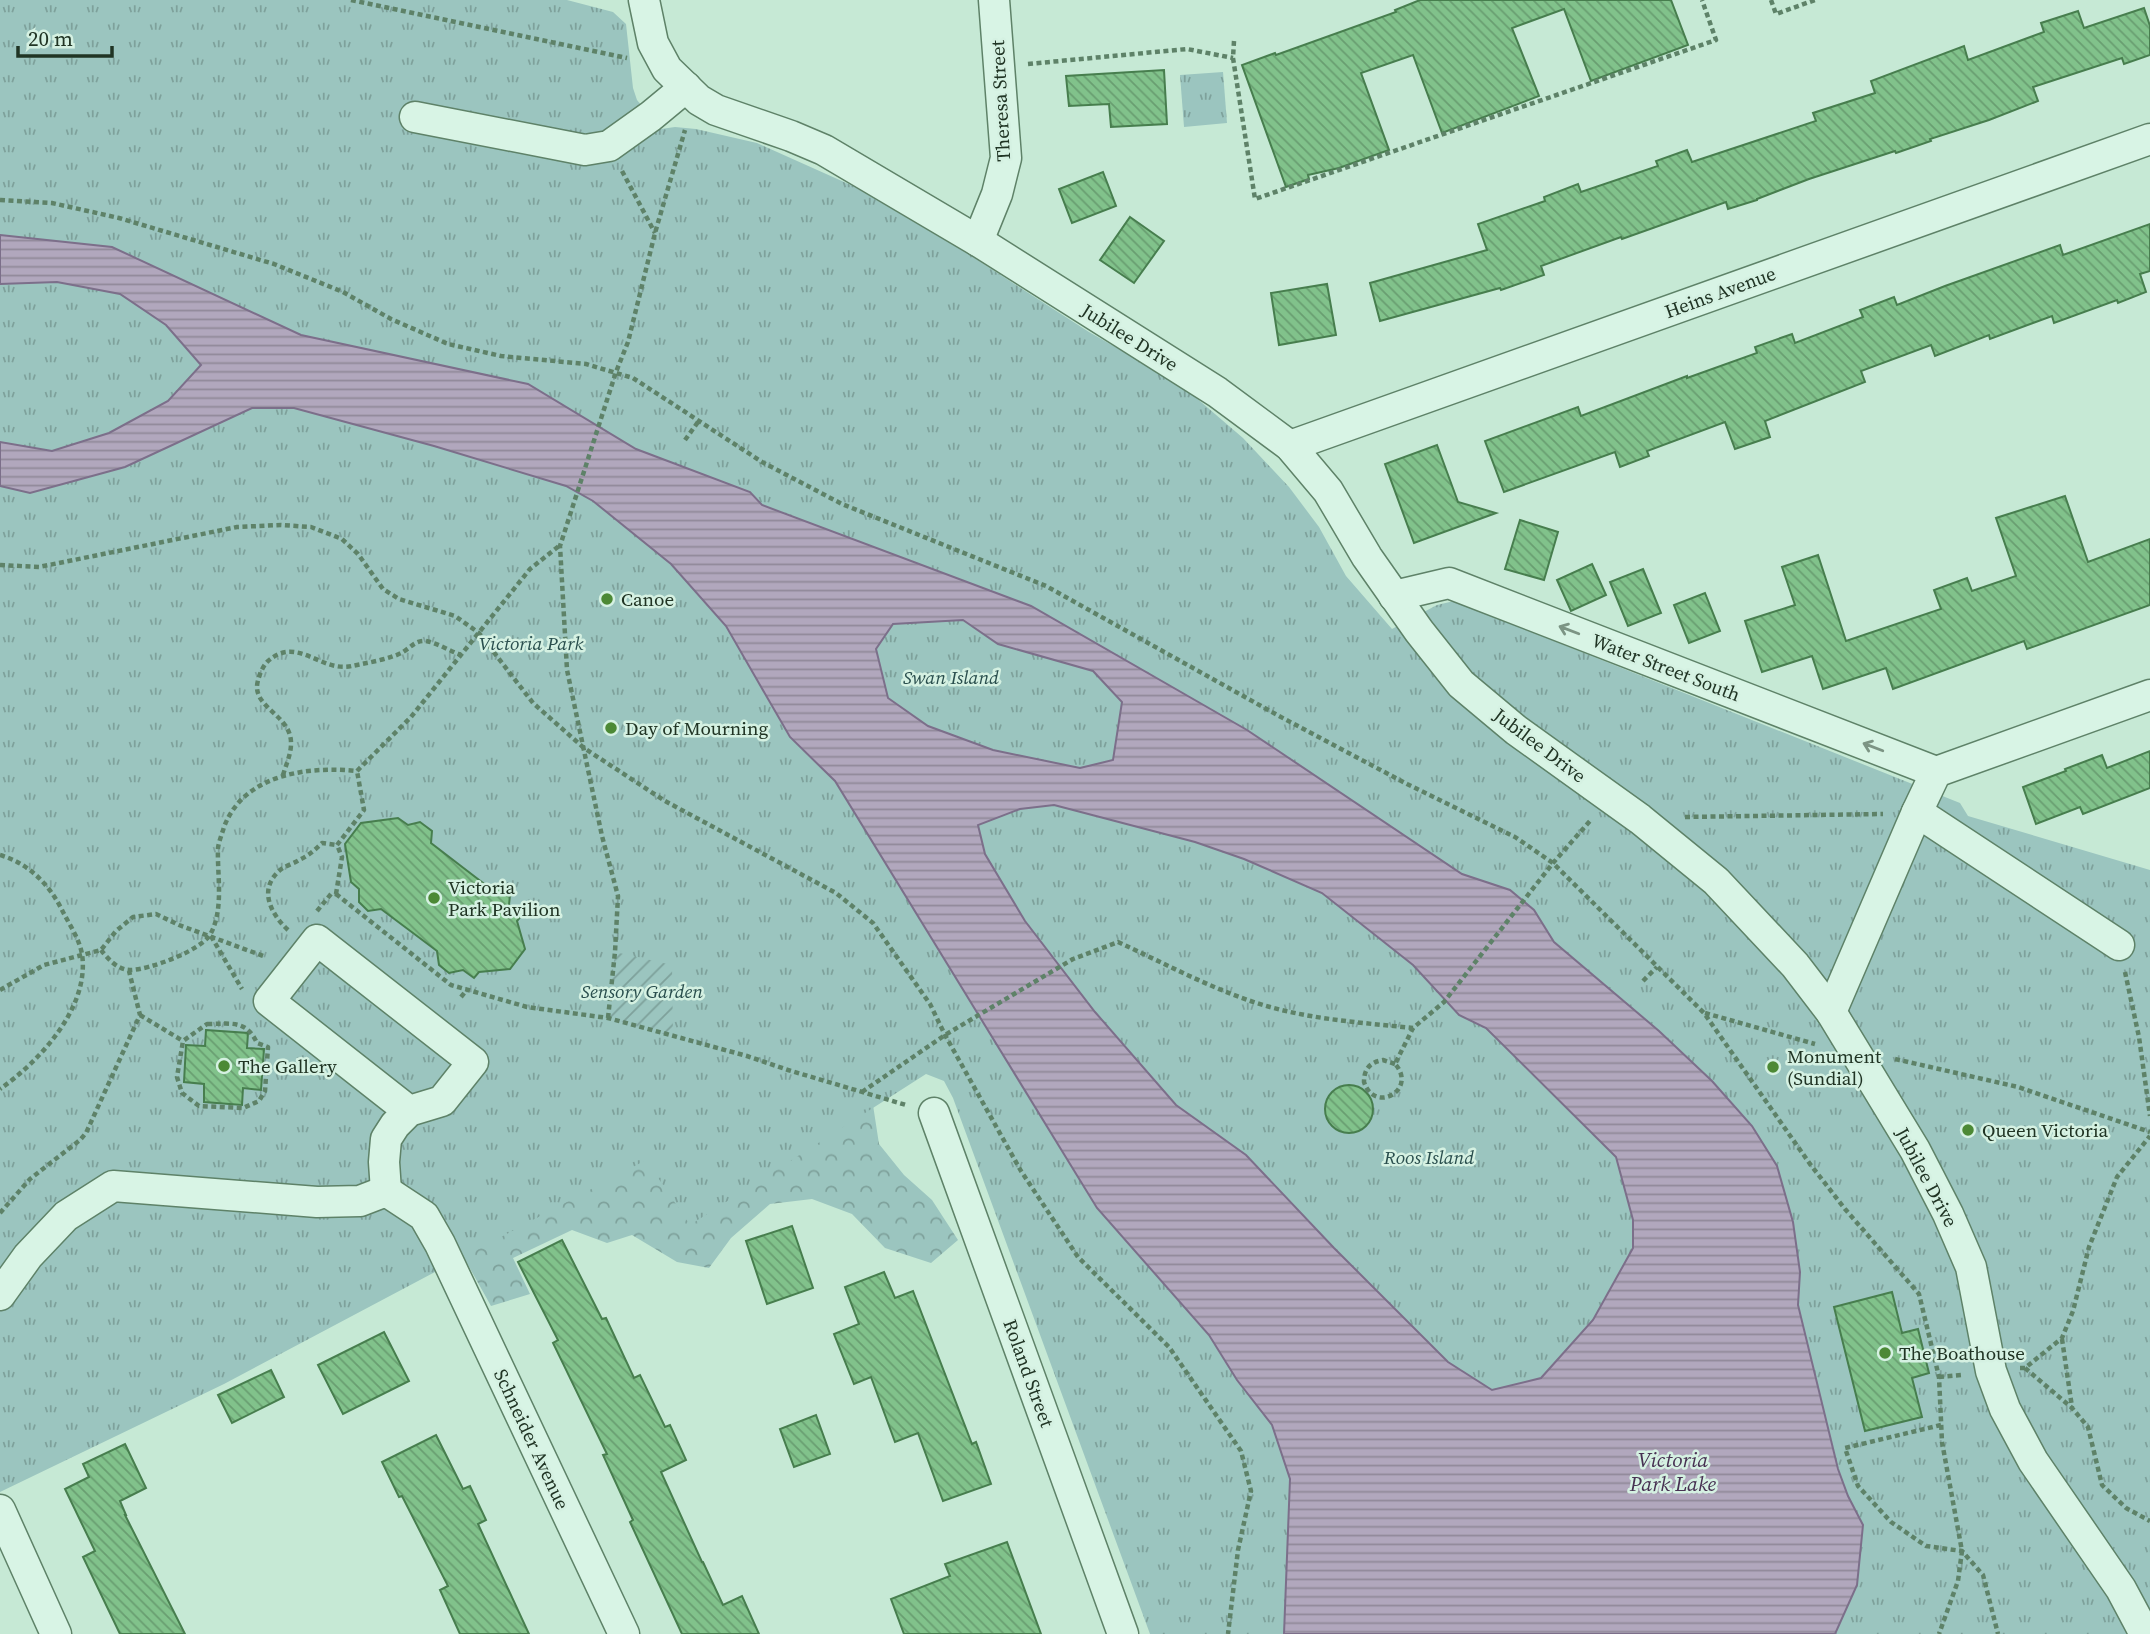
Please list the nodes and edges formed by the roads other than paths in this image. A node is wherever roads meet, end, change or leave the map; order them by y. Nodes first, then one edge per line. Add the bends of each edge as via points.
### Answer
1 (644, 0) edge
2 (994, 0) edge
3 (686, 87) junction
4 (415, 117) dead end
5 (2150, 139) edge
6 (978, 241) junction
7 (1290, 446) junction
8 (1394, 596) junction
9 (2150, 695) edge
10 (1936, 772) junction
11 (1917, 812) junction
12 (2119, 945) road end
13 (1832, 1012) junction
14 (409, 1111) junction
15 (934, 1113) road end
16 (386, 1191) junction
17 (0, 1295) edge
18 (0, 1510) edge
19 (57, 1634) edge
20 (624, 1634) edge
21 (1124, 1634) edge
22 (2144, 1634) edge

1 - 3 street, Jubilee Drive via 653,43 667,69
2 - 6 street, Theresa Street via 1006,158
3 - 4 street via 609,146 585,150
3 - 6 street, Jubilee Drive via 716,110 824,150
5 - 7 street, Heins Avenue
6 - 7 street, Jubilee Drive via 1217,392
7 - 8 street, Jubilee Drive via 1328,491
10 -> 8 street, Water Street South via 1449,583
8 - 13 street, Jubilee Drive via 1461,684 1716,881
9 - 10 street
10 - 11 street
11 - 12 street
11 - 13 street
13 - 22 street, Jubilee Drive via 1948,1214 1971,1267 1991,1371 2005,1409 2033,1461 2122,1589
14 - 14 street via 269,1002 317,940 473,1062 442,1101
14 - 16 street via 386,1139
15 - 21 street, Roland Street
16 - 17 street via 360,1200 317,1202 113,1186 66,1216 28,1256
16 - 20 street, Schneider Avenue via 424,1216 440,1244
18 - 19 street

